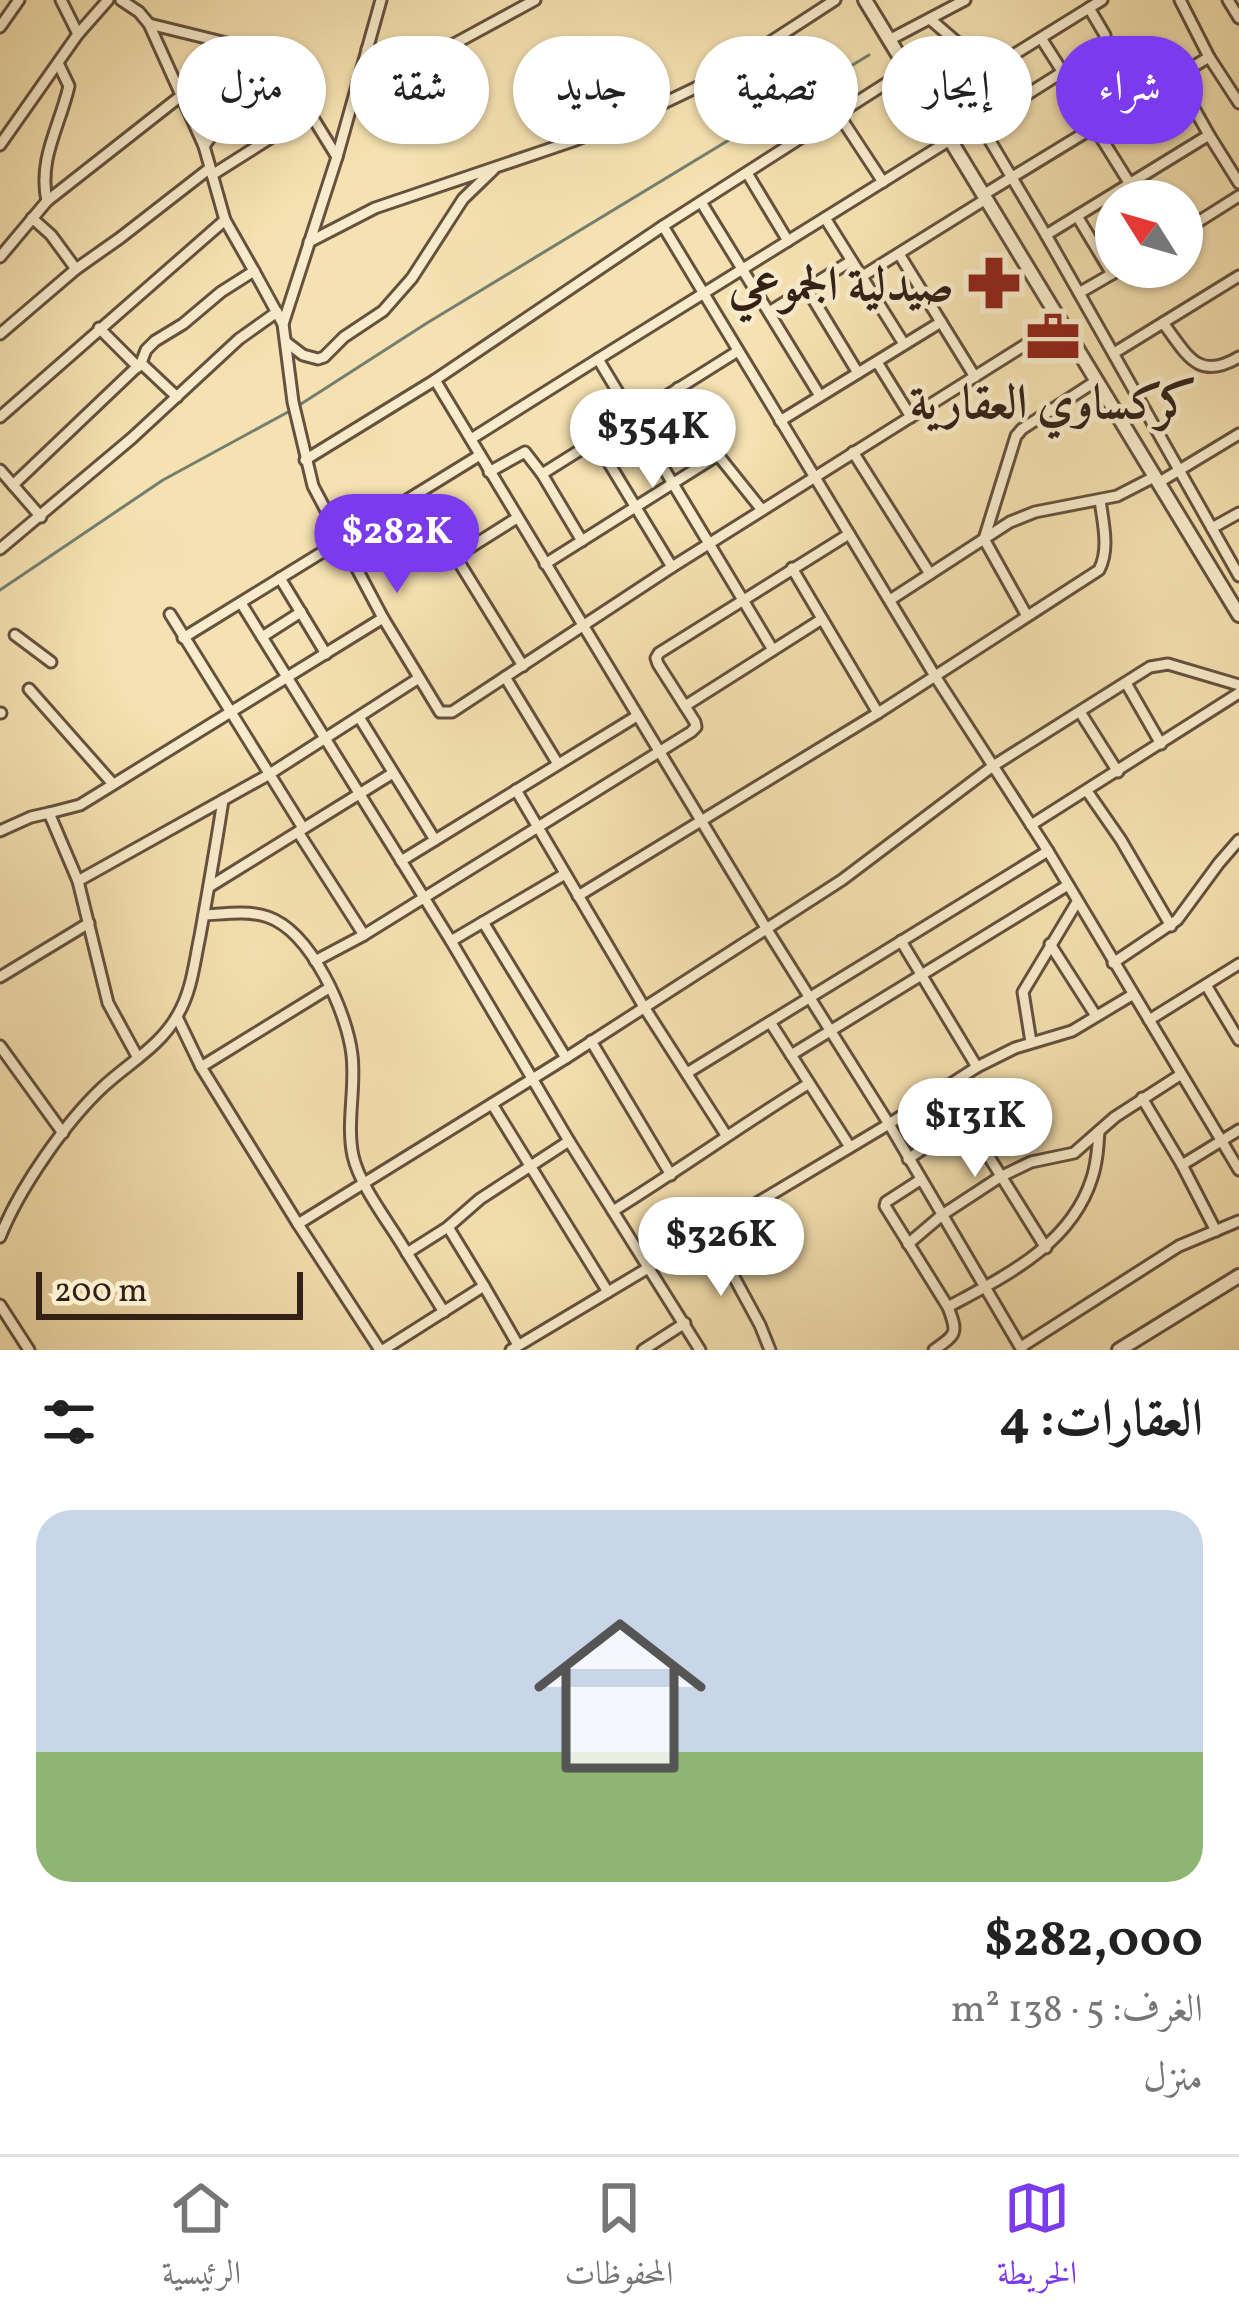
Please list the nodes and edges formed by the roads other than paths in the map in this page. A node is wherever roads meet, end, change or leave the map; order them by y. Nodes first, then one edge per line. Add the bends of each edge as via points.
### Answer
1 (19, 0) edge
2 (61, 0) edge
3 (108, 0) edge
4 (381, 0) edge
5 (535, 0) edge
6 (835, 0) edge
7 (865, 0) edge
8 (965, 0) edge
9 (1102, 0) edge
10 (1180, 0) edge
11 (1228, 0) edge
12 (124, 1) edge
13 (1089, 8) junction
14 (1239, 18) edge
15 (930, 19) junction
16 (149, 24) junction
17 (0, 27) edge
18 (78, 34) junction
19 (193, 36) edge
20 (371, 36) edge
21 (469, 36) edge
22 (887, 36) edge
23 (897, 36) edge
24 (950, 36) edge
25 (1105, 36) edge
26 (1041, 38) junction
27 (1032, 44) edge
28 (1209, 57) junction
29 (1203, 61) edge
30 (58, 62) junction
31 (1056, 62) edge
32 (177, 84) edge
33 (177, 99) edge
34 (1239, 103) edge
35 (350, 110) edge
36 (1203, 124) edge
37 (1209, 135) junction
38 (326, 139) edge
39 (258, 144) edge
40 (793, 144) edge
41 (858, 144) edge
42 (944, 144) edge
43 (952, 144) edge
44 (992, 144) edge
45 (1068, 144) edge
46 (1105, 144) edge
47 (0, 145) edge
48 (204, 146) edge
49 (337, 157) junction
50 (500, 164) junction
51 (211, 172) junction
52 (747, 173) junction
53 (1012, 177) junction
54 (1128, 180) edge
55 (1136, 180) edge
56 (883, 182) junction
57 (1239, 183) edge
58 (1239, 196) edge
59 (984, 197) junction
60 (47, 201) junction
61 (701, 202) junction
62 (1095, 205) edge
63 (1077, 216) junction
64 (32, 218) junction
65 (825, 218) junction
66 (1203, 219) edge
67 (225, 220) junction
68 (663, 226) junction
69 (1046, 235) junction
70 (788, 241) junction
71 (309, 242) junction
72 (1095, 246) edge
73 (899, 254) junction
74 (0, 257) edge
75 (851, 261) junction
76 (76, 269) junction
77 (742, 270) junction
78 (254, 271) junction
79 (1239, 276) edge
80 (861, 277) junction
81 (1095, 284) edge
82 (807, 289) junction
83 (1079, 293) junction
84 (703, 295) junction
85 (277, 312) junction
86 (769, 312) junction
87 (941, 322) junction
88 (1060, 323) junction
89 (1163, 323) junction
90 (283, 324) junction
91 (2, 328) edge
92 (99, 328) junction
93 (286, 342) junction
94 (904, 344) junction
95 (738, 351) junction
96 (1114, 352) junction
97 (1239, 357) edge
98 (598, 359) junction
99 (877, 362) junction
100 (140, 365) junction
101 (858, 373) junction
102 (975, 377) junction
103 (435, 380) junction
104 (1096, 382) junction
105 (678, 388) junction
106 (820, 396) junction
107 (178, 397) junction
108 (632, 416) junction
109 (0, 417) edge
110 (911, 417) junction
111 (780, 421) junction
112 (1239, 434) edge
113 (471, 439) junction
114 (595, 440) junction
115 (854, 452) junction
116 (480, 455) junction
117 (718, 455) junction
118 (305, 460) junction
119 (1180, 469) junction
120 (0, 470) edge
121 (489, 472) junction
122 (542, 474) junction
123 (814, 477) junction
124 (1156, 480) junction
125 (672, 483) junction
126 (13, 485) junction
127 (417, 494) junction
128 (1100, 500) junction
129 (636, 506) junction
130 (762, 510) junction
131 (1239, 513) edge
132 (41, 517) junction
133 (517, 518) junction
134 (1212, 528) junction
135 (849, 534) junction
136 (984, 539) junction
137 (340, 540) junction
138 (582, 541) junction
139 (708, 544) junction
140 (0, 550) edge
141 (455, 556) junction
142 (545, 565) junction
143 (672, 567) junction
144 (792, 568) junction
145 (930, 574) junction
146 (1239, 576) edge
147 (280, 578) junction
148 (742, 599) junction
149 (890, 599) junction
150 (241, 603) junction
151 (301, 612) junction
152 (170, 614) dead end
153 (1239, 615) edge
154 (1028, 616) junction
155 (383, 618) junction
156 (822, 619) junction
157 (583, 628) junction
158 (15, 635) dead end
159 (262, 637) junction
160 (183, 638) junction
161 (773, 650) junction
162 (326, 654) junction
163 (51, 662) dead end
164 (523, 666) junction
165 (935, 676) junction
166 (505, 677) junction
167 (418, 678) junction
168 (288, 679) junction
169 (1126, 683) junction
170 (29, 689) dead end
171 (1238, 693) edge
172 (685, 706) junction
173 (1080, 712) junction
174 (878, 713) junction
175 (231, 714) junction
176 (637, 716) junction
177 (359, 717) junction
178 (326, 739) junction
179 (1161, 744) junction
180 (659, 753) junction
181 (558, 764) junction
182 (993, 766) junction
183 (392, 772) junction
184 (1118, 772) junction
185 (268, 775) junction
186 (113, 784) junction
187 (516, 790) junction
188 (1088, 791) junction
189 (359, 794) junction
190 (223, 800) junction
191 (49, 813) junction
192 (700, 821) junction
193 (1031, 825) junction
194 (537, 826) junction
195 (301, 830) junction
196 (0, 831) edge
197 (435, 840) junction
198 (1239, 841) edge
199 (1048, 851) junction
200 (401, 861) junction
201 (565, 874) junction
202 (78, 881) junction
203 (1068, 885) junction
204 (208, 888) junction
205 (578, 896) junction
206 (423, 898) junction
207 (1077, 902) junction
208 (204, 915) junction
209 (483, 922) junction
210 (89, 923) junction
211 (1171, 926) junction
212 (766, 928) junction
213 (364, 935) junction
214 (451, 941) junction
215 (901, 941) junction
216 (1051, 944) junction
217 (315, 961) junction
218 (1113, 963) junction
219 (1239, 964) edge
220 (922, 974) junction
221 (0, 977) edge
222 (1206, 985) junction
223 (329, 988) junction
224 (1132, 995) junction
225 (809, 997) junction
226 (644, 1007) junction
227 (177, 1016) junction
228 (1096, 1016) junction
229 (1149, 1019) junction
230 (770, 1022) junction
231 (830, 1031) junction
232 (1239, 1040) edge
233 (591, 1041) junction
234 (1031, 1042) junction
235 (0, 1046) edge
236 (791, 1055) junction
237 (138, 1058) junction
238 (566, 1058) junction
239 (201, 1066) junction
240 (977, 1067) junction
241 (687, 1073) junction
242 (1180, 1075) junction
243 (531, 1079) junction
244 (808, 1084) junction
245 (946, 1088) junction
246 (1142, 1098) junction
247 (492, 1104) junction
248 (966, 1120) junction
249 (889, 1124) junction
250 (1239, 1130) edge
251 (1099, 1131) junction
252 (63, 1133) junction
253 (726, 1135) junction
254 (569, 1141) junction
255 (1221, 1141) junction
256 (850, 1147) junction
257 (908, 1159) junction
258 (1183, 1165) junction
259 (531, 1166) junction
260 (1239, 1170) edge
261 (670, 1175) junction
262 (1000, 1177) junction
263 (920, 1180) junction
264 (364, 1182) junction
265 (613, 1211) junction
266 (942, 1214) junction
267 (1239, 1221) edge
268 (298, 1224) junction
269 (448, 1227) junction
270 (709, 1231) junction
271 (1216, 1231) junction
272 (0, 1237) edge
273 (908, 1244) junction
274 (1046, 1247) junction
275 (407, 1253) junction
276 (648, 1268) junction
277 (1239, 1276) edge
278 (484, 1286) junction
279 (986, 1287) junction
280 (608, 1292) junction
281 (0, 1304) edge
282 (948, 1307) junction
283 (444, 1312) junction
284 (685, 1323) junction
285 (514, 1348) edge
286 (646, 1349) edge
287 (1022, 1349) edge
288 (29, 1350) edge
289 (381, 1350) edge
290 (700, 1350) edge
291 (770, 1350) edge
292 (934, 1350) edge
293 (1119, 1350) edge

1 - 17 street
2 - 18 street
3 - 18 street
4 - 20 street
5 - 21 street
6 - 50 street via 712,80
7 - 22 street
8 - 15 street
9 - 13 street
10 - 28 street
11 - 14 street
12 - 16 street
13 - 25 street
13 - 26 street
15 - 23 street
15 - 24 street
16 - 19 street
16 - 32 street
18 - 30 street
26 - 27 street
26 - 31 street
28 - 29 street
28 - 34 street
30 - 47 street
30 - 60 street via 70,86 46,155
33 - 60 street
35 - 49 street
36 - 37 street
37 - 55 street
37 - 57 street
38 - 49 street
39 - 51 street
40 - 52 street
41 - 56 street
42 - 56 street
43 - 59 street
44 - 53 street
45 - 53 street
46 - 54 street
48 - 51 street
49 - 71 street
50 - 71 street via 374,208
50 - 93 street via 463,199 383,311 318,359
51 - 67 street
51 - 76 street
52 - 61 street
52 - 70 street
53 - 59 street
53 - 69 street
56 - 65 street
58 - 66 street
59 - 73 street
59 - 88 street
60 - 64 street
61 - 68 street
61 - 77 street
62 - 63 street
63 - 69 street
63 - 72 street
64 - 74 street
64 - 76 street
65 - 70 street
65 - 75 street
67 - 78 street
67 - 92 street
68 - 84 street
68 - 103 street
69 - 83 street
70 - 77 street
71 - 90 street
73 - 80 street
73 - 87 street
75 - 80 street
75 - 82 street
76 - 91 street
77 - 84 street
77 - 86 street
78 - 85 street
78 - 100 street via 154,341
79 - 89 street
80 - 94 street
81 - 83 street
82 - 86 street
82 - 101 street
83 - 96 street
84 - 95 street
84 - 98 street
85 - 90 street
85 - 107 street
86 - 106 street
87 - 94 street
87 - 102 street
88 - 102 street
88 - 104 street
89 - 96 street
89 - 97 street via 1204,368
90 - 93 street
92 - 100 street
92 - 109 street
93 - 118 street
94 - 99 street
95 - 105 street
95 - 111 street
96 - 119 street
98 - 108 street
98 - 113 street
99 - 101 street
99 - 110 street
100 - 107 street
100 - 126 street
101 - 106 street
102 - 110 street
103 - 113 street
103 - 118 street
104 - 124 street
104 - 136 street via 1016,436
105 - 108 street
105 - 117 street
106 - 111 street
107 - 132 street
108 - 114 street
108 - 125 street
110 - 115 street
111 - 123 street
112 - 119 street
113 - 116 street
114 - 122 street
114 - 129 street
115 - 123 street
115 - 145 street
116 - 121 street
116 - 127 street
117 - 125 street
117 - 130 street
118 - 137 street
119 - 124 street
119 - 134 street
120 - 126 street
121 - 122 street via 525,452
121 - 133 street
122 - 138 street
123 - 130 street
123 - 135 street
124 - 128 street
124 - 153 street
125 - 129 street
125 - 139 street
126 - 132 street
127 - 137 street
127 - 141 street
128 - 136 street via 1034,512
128 - 154 street via 1106,547 1099,570
129 - 138 street
129 - 143 street
130 - 139 street
131 - 134 street
132 - 140 street
133 - 141 street
133 - 142 street
134 - 146 street
135 - 144 street
135 - 149 street
136 - 145 street
136 - 154 street
137 - 147 street
137 - 155 street
138 - 142 street
139 - 143 street
139 - 148 street
141 - 164 street
142 - 157 street
143 - 157 street
144 - 148 street
144 - 156 street
145 - 149 street
147 - 150 street
147 - 151 street
148 - 161 street
148 - 172 street via 659,653
149 - 165 street
150 - 159 street
150 - 160 street
151 - 159 street
151 - 162 street
152 - 160 street
154 - 165 street
155 - 162 street
155 - 167 street
156 - 161 street
156 - 174 street
157 - 164 street
157 - 176 street
158 - 163 street
159 - 168 street
160 - 175 street
161 - 172 street
162 - 168 street
164 - 166 street
165 - 174 street
165 - 182 street
166 - 167 street via 445,714
166 - 181 street
167 - 177 street
168 - 175 street
168 - 178 street
169 - 171 street via 1168,664
169 - 173 street
169 - 179 street
170 - 186 street
171 - 179 street
172 - 180 street via 696,727
173 - 182 street
173 - 184 street
174 - 192 street
175 - 185 street
175 - 186 street
176 - 180 street
176 - 181 street
177 - 178 street
177 - 183 street
178 - 185 street
178 - 189 street
179 - 184 street
180 - 192 street
180 - 194 street
181 - 187 street
182 - 193 street
182 - 212 street
183 - 189 street
183 - 197 street
184 - 188 street
185 - 190 street
185 - 195 street
186 - 191 street
187 - 194 street
187 - 197 street
188 - 193 street
188 - 211 street
189 - 195 street
189 - 200 street
190 - 202 street
190 - 204 street
191 - 196 street
191 - 202 street
192 - 205 street
192 - 212 street
193 - 199 street
194 - 201 street
194 - 206 street
195 - 204 street
195 - 213 street
197 - 200 street
198 - 211 street
199 - 203 street
199 - 215 street
200 - 206 street
201 - 205 street
201 - 209 street
202 - 210 street
203 - 207 street
203 - 220 street
204 - 208 street
205 - 226 street
206 - 213 street
206 - 214 street
207 - 216 street
207 - 218 street
208 - 217 street via 275,920
208 - 227 street
209 - 214 street
209 - 238 street
210 - 221 street
210 - 237 street via 108,1004
211 - 218 street
212 - 225 street
212 - 226 street
213 - 217 street
214 - 243 street
215 - 220 street
215 - 225 street
216 - 228 street
216 - 234 street via 1023,992
217 - 223 street
218 - 224 street
219 - 222 street
220 - 231 street
220 - 240 street
222 - 229 street
222 - 232 street
223 - 239 street
223 - 264 street via 352,1054 352,1152
224 - 228 street
224 - 229 street
225 - 230 street
225 - 231 street
226 - 233 street
226 - 241 street
227 - 237 street
227 - 239 street
228 - 234 street
229 - 242 street
230 - 236 street
230 - 241 street
231 - 236 street
231 - 249 street
233 - 238 street
233 - 261 street
234 - 240 street
235 - 252 street
236 - 244 street
237 - 252 street
238 - 243 street
239 - 268 street
240 - 245 street
241 - 253 street
242 - 246 street
242 - 255 street
243 - 247 street
243 - 254 street
244 - 253 street
244 - 256 street
245 - 248 street
245 - 249 street
246 - 251 street
246 - 258 street
247 - 259 street
247 - 264 street
248 - 257 street
248 - 262 street
249 - 256 street
249 - 257 street
250 - 255 street
251 - 262 street via 1074,1153
251 - 274 street via 1086,1194
252 - 272 street
253 - 261 street
254 - 259 street
254 - 265 street
255 - 258 street
255 - 260 street
256 - 270 street
257 - 263 street
258 - 271 street
259 - 269 street
259 - 280 street
261 - 265 street
262 - 266 street
262 - 274 street
263 - 266 street
263 - 273 street via 885,1204
264 - 268 street
264 - 275 street
265 - 276 street
266 - 273 street
266 - 279 street
267 - 271 street
268 - 289 street
269 - 275 street
269 - 278 street
270 - 276 street
270 - 291 street
271 - 287 street via 1179,1246
273 - 282 street
274 - 279 street
275 - 283 street
276 - 280 street
276 - 284 street
277 - 293 street
278 - 283 street
278 - 285 street
279 - 282 street
279 - 287 street
280 - 285 street
281 - 288 street
282 - 292 street via 956,1331
283 - 289 street
284 - 286 street
284 - 290 street

